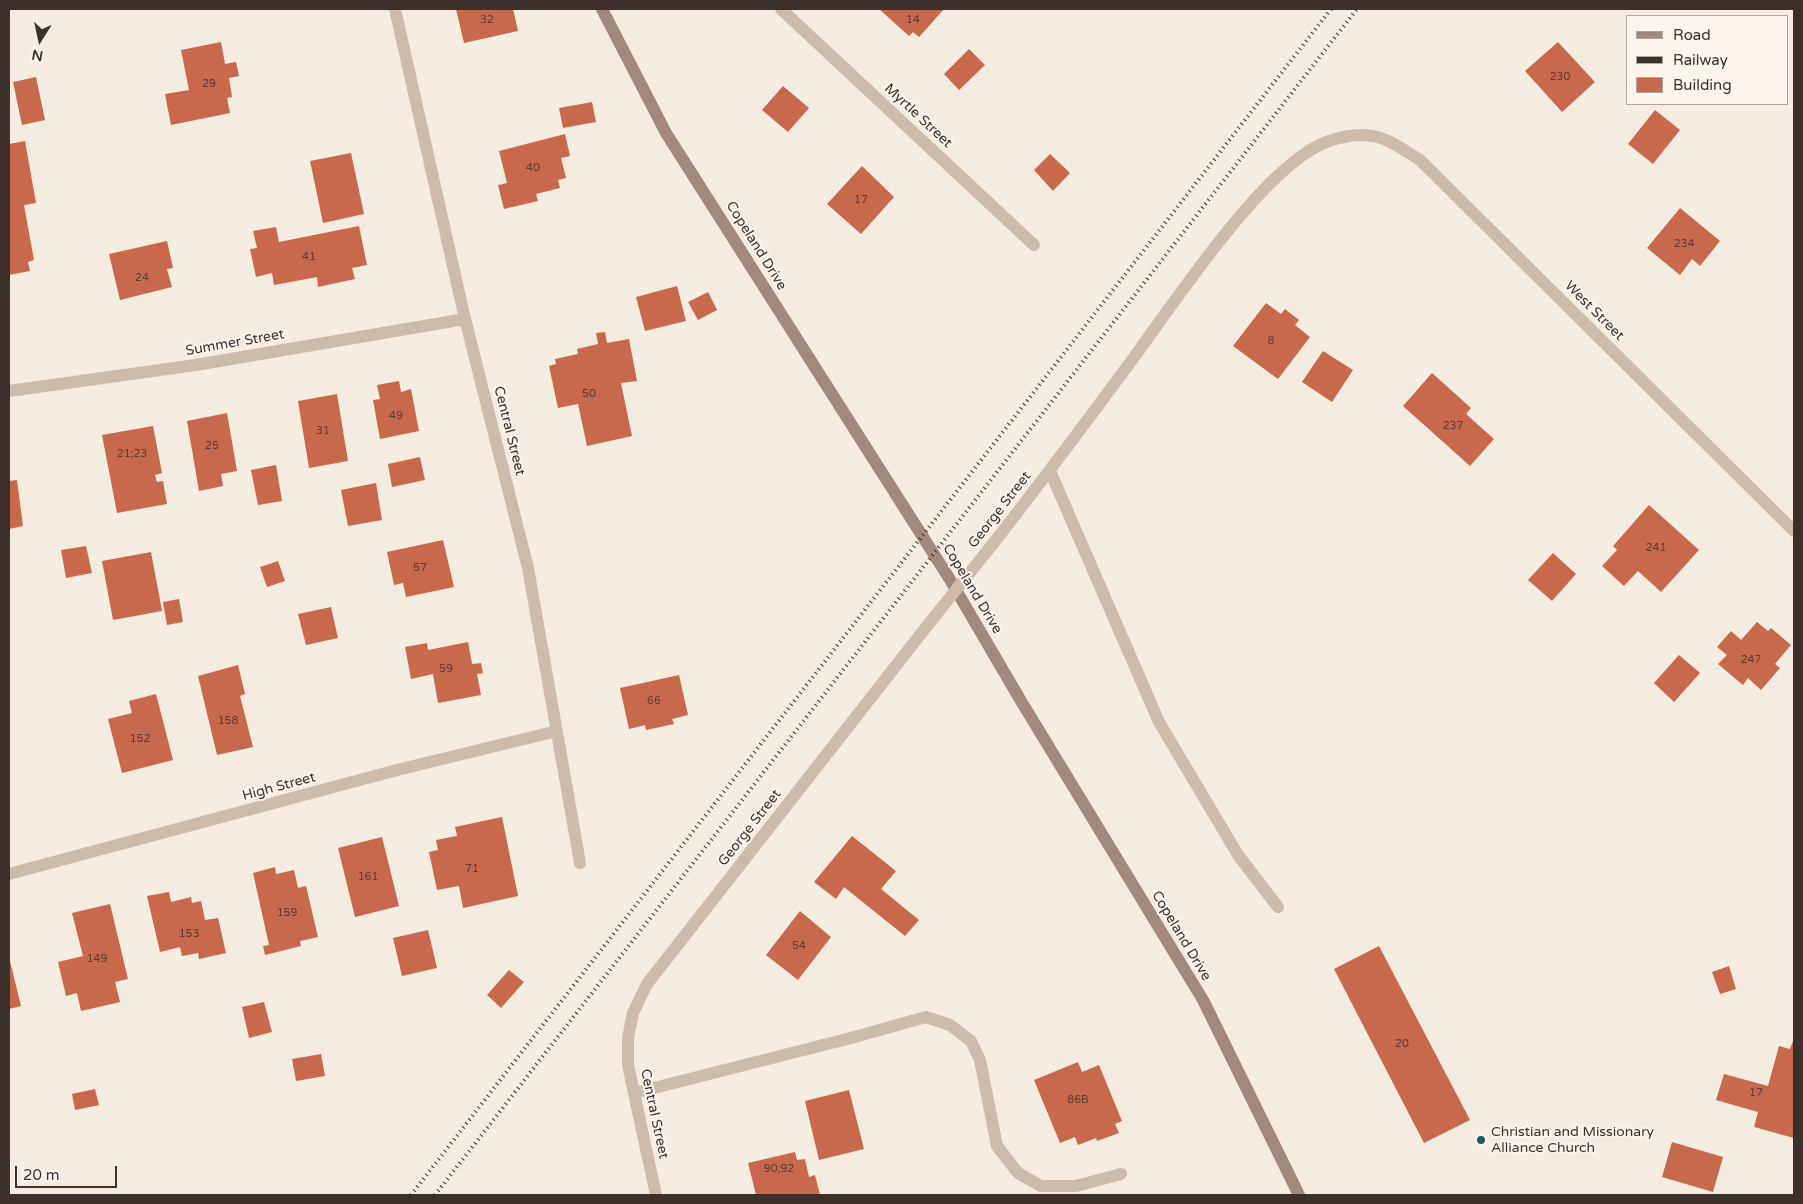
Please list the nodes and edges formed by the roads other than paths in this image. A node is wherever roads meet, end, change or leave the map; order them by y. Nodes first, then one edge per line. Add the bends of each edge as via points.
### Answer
1 (395, 9) edge
2 (602, 9) edge
3 (781, 9) edge
4 (1360, 133) joint
5 (1034, 245) dead end
6 (466, 319) junction
7 (9, 391) edge
8 (1050, 471) junction
9 (1794, 531) edge
10 (557, 731) junction
11 (580, 863) dead end
12 (9, 874) edge
13 (1278, 906) dead end
14 (628, 1038) joint
15 (634, 1093) junction
16 (1121, 1174) dead end
17 (656, 1195) edge
18 (1299, 1195) edge

1 - 6 street, Central Street
2 - 18 main road, Copeland Drive via 666,133 949,578 1203,1000
3 - 5 street, Myrtle Street
4 - 8 street, George Street via 1328,141 1300,157 1274,178 1222,238
4 - 9 street, West Street via 1388,140 1420,160
6 - 7 street, Summer Street via 196,365
6 - 10 street, Central Street via 528,568
8 - 13 street via 1159,722 1238,855
8 - 14 street, George Street, bridge via 647,984 633,1013
10 - 11 street, Central Street
10 - 12 street, High Street via 397,770
14 - 15 street, Central Street via 628,1065
15 - 16 street via 926,1017 950,1025 970,1041 980,1060 997,1146 1018,1172 1041,1186 1076,1186
15 - 17 street, Central Street

